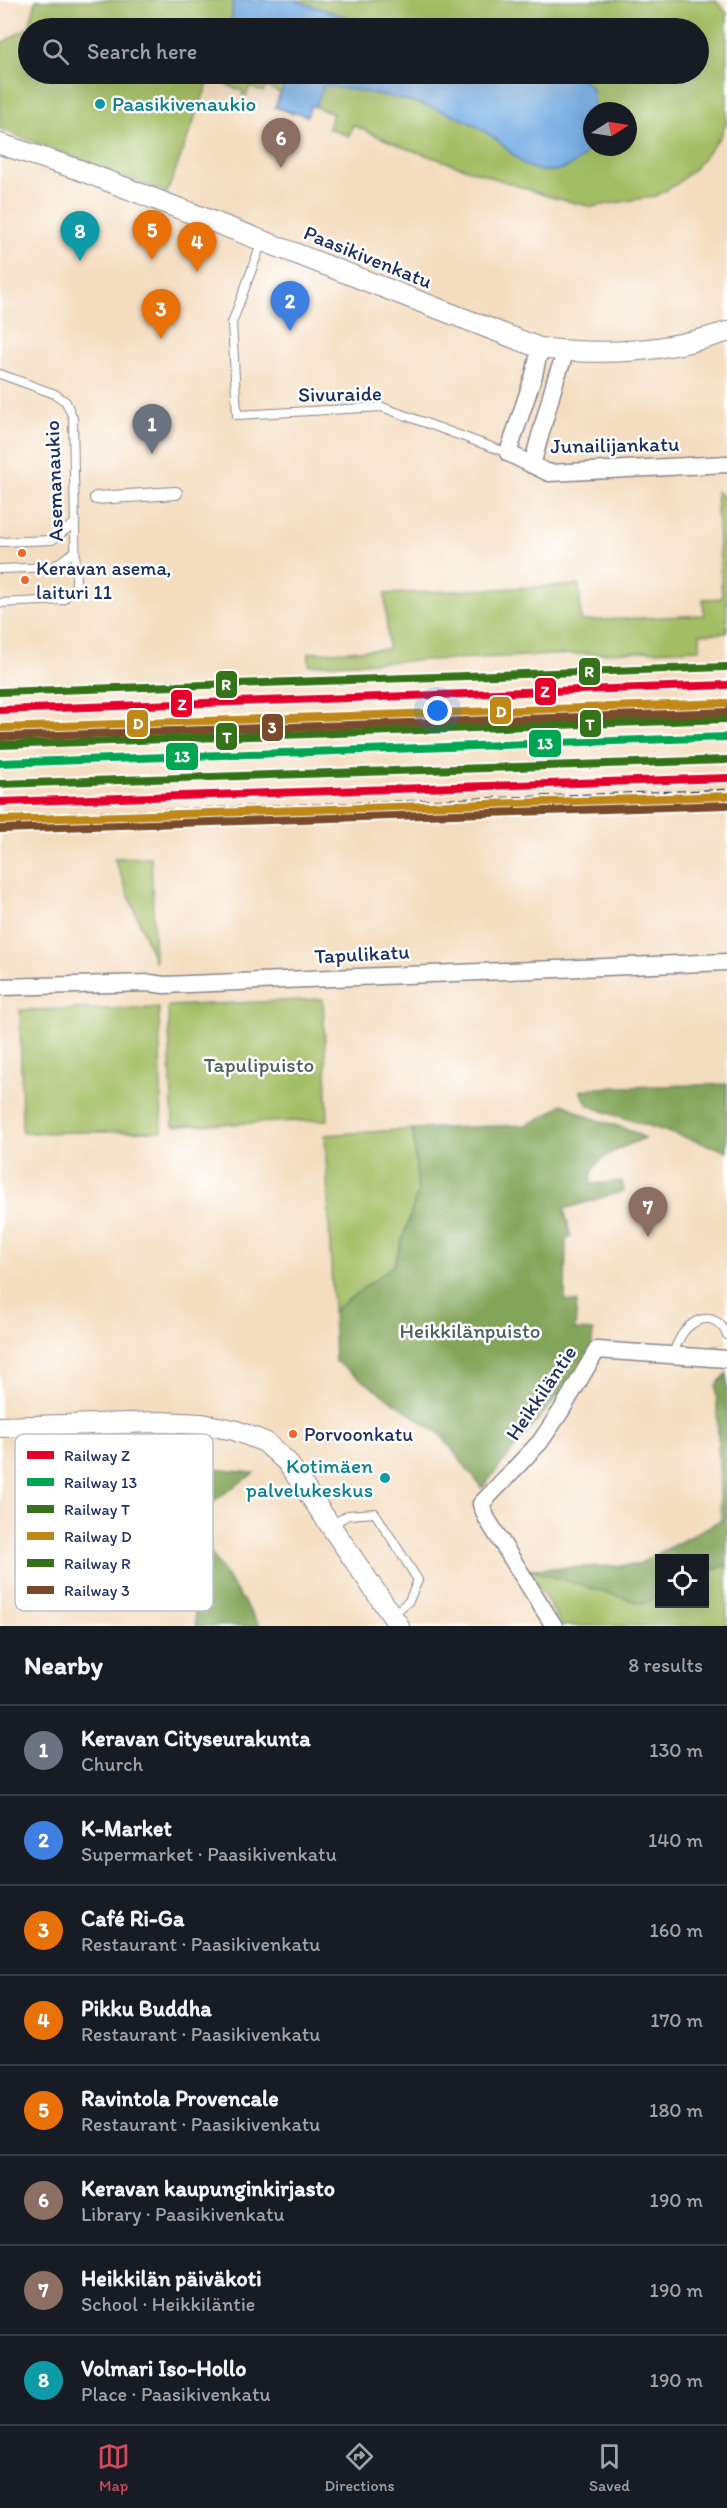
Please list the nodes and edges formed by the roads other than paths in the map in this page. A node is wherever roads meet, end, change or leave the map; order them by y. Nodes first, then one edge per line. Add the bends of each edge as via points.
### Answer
1 (0, 144) edge
2 (262, 241) junction
3 (727, 332) edge
4 (540, 348) junction
5 (566, 351) junction
6 (0, 374) edge
7 (508, 453) junction
8 (727, 464) edge
9 (532, 465) junction
10 (176, 493) dead end
11 (96, 498) dead end
12 (75, 523) junction
13 (0, 542) edge
14 (75, 550) junction
15 (0, 569) edge
16 (0, 603) edge
17 (727, 962) edge
18 (0, 987) edge
19 (727, 1335) edge
20 (672, 1354) junction
21 (727, 1358) edge
22 (0, 1427) edge
23 (330, 1526) junction
24 (395, 1620) edge
25 (554, 1626) edge

1 - 2 street, Paasikivenkatu via 77,169
2 - 4 street, Paasikivenkatu
2 - 7 lane, Sivuraide via 232,322 237,415 382,408
3 - 5 street, Paasikivenkatu via 670,348
4 - 5 street, Paasikivenkatu
4 - 7 street
5 - 9 street
6 - 12 lane, Asemanaukio via 56,394 66,402 74,418
7 - 9 street, Junailijankatu
8 - 9 street, Junailijankatu via 549,472
10 - 11 street
12 - 13 lane via 52,540
12 - 14 lane, Asemanaukio
14 - 15 lane via 52,567
14 - 16 lane, Asemanaukio via 76,585 63,600
17 - 18 street, Tapulikatu via 164,985
19 - 20 lane via 719,1321 703,1320 686,1329
20 - 21 street, Heikkiläntie
20 - 25 street, Heikkiläntie via 597,1350 540,1442 482,1504 487,1519
22 - 23 street via 160,1422 234,1430 265,1442 287,1462
23 - 24 street
23 - 24 lane via 348,1515 375,1513 418,1580 409,1602

